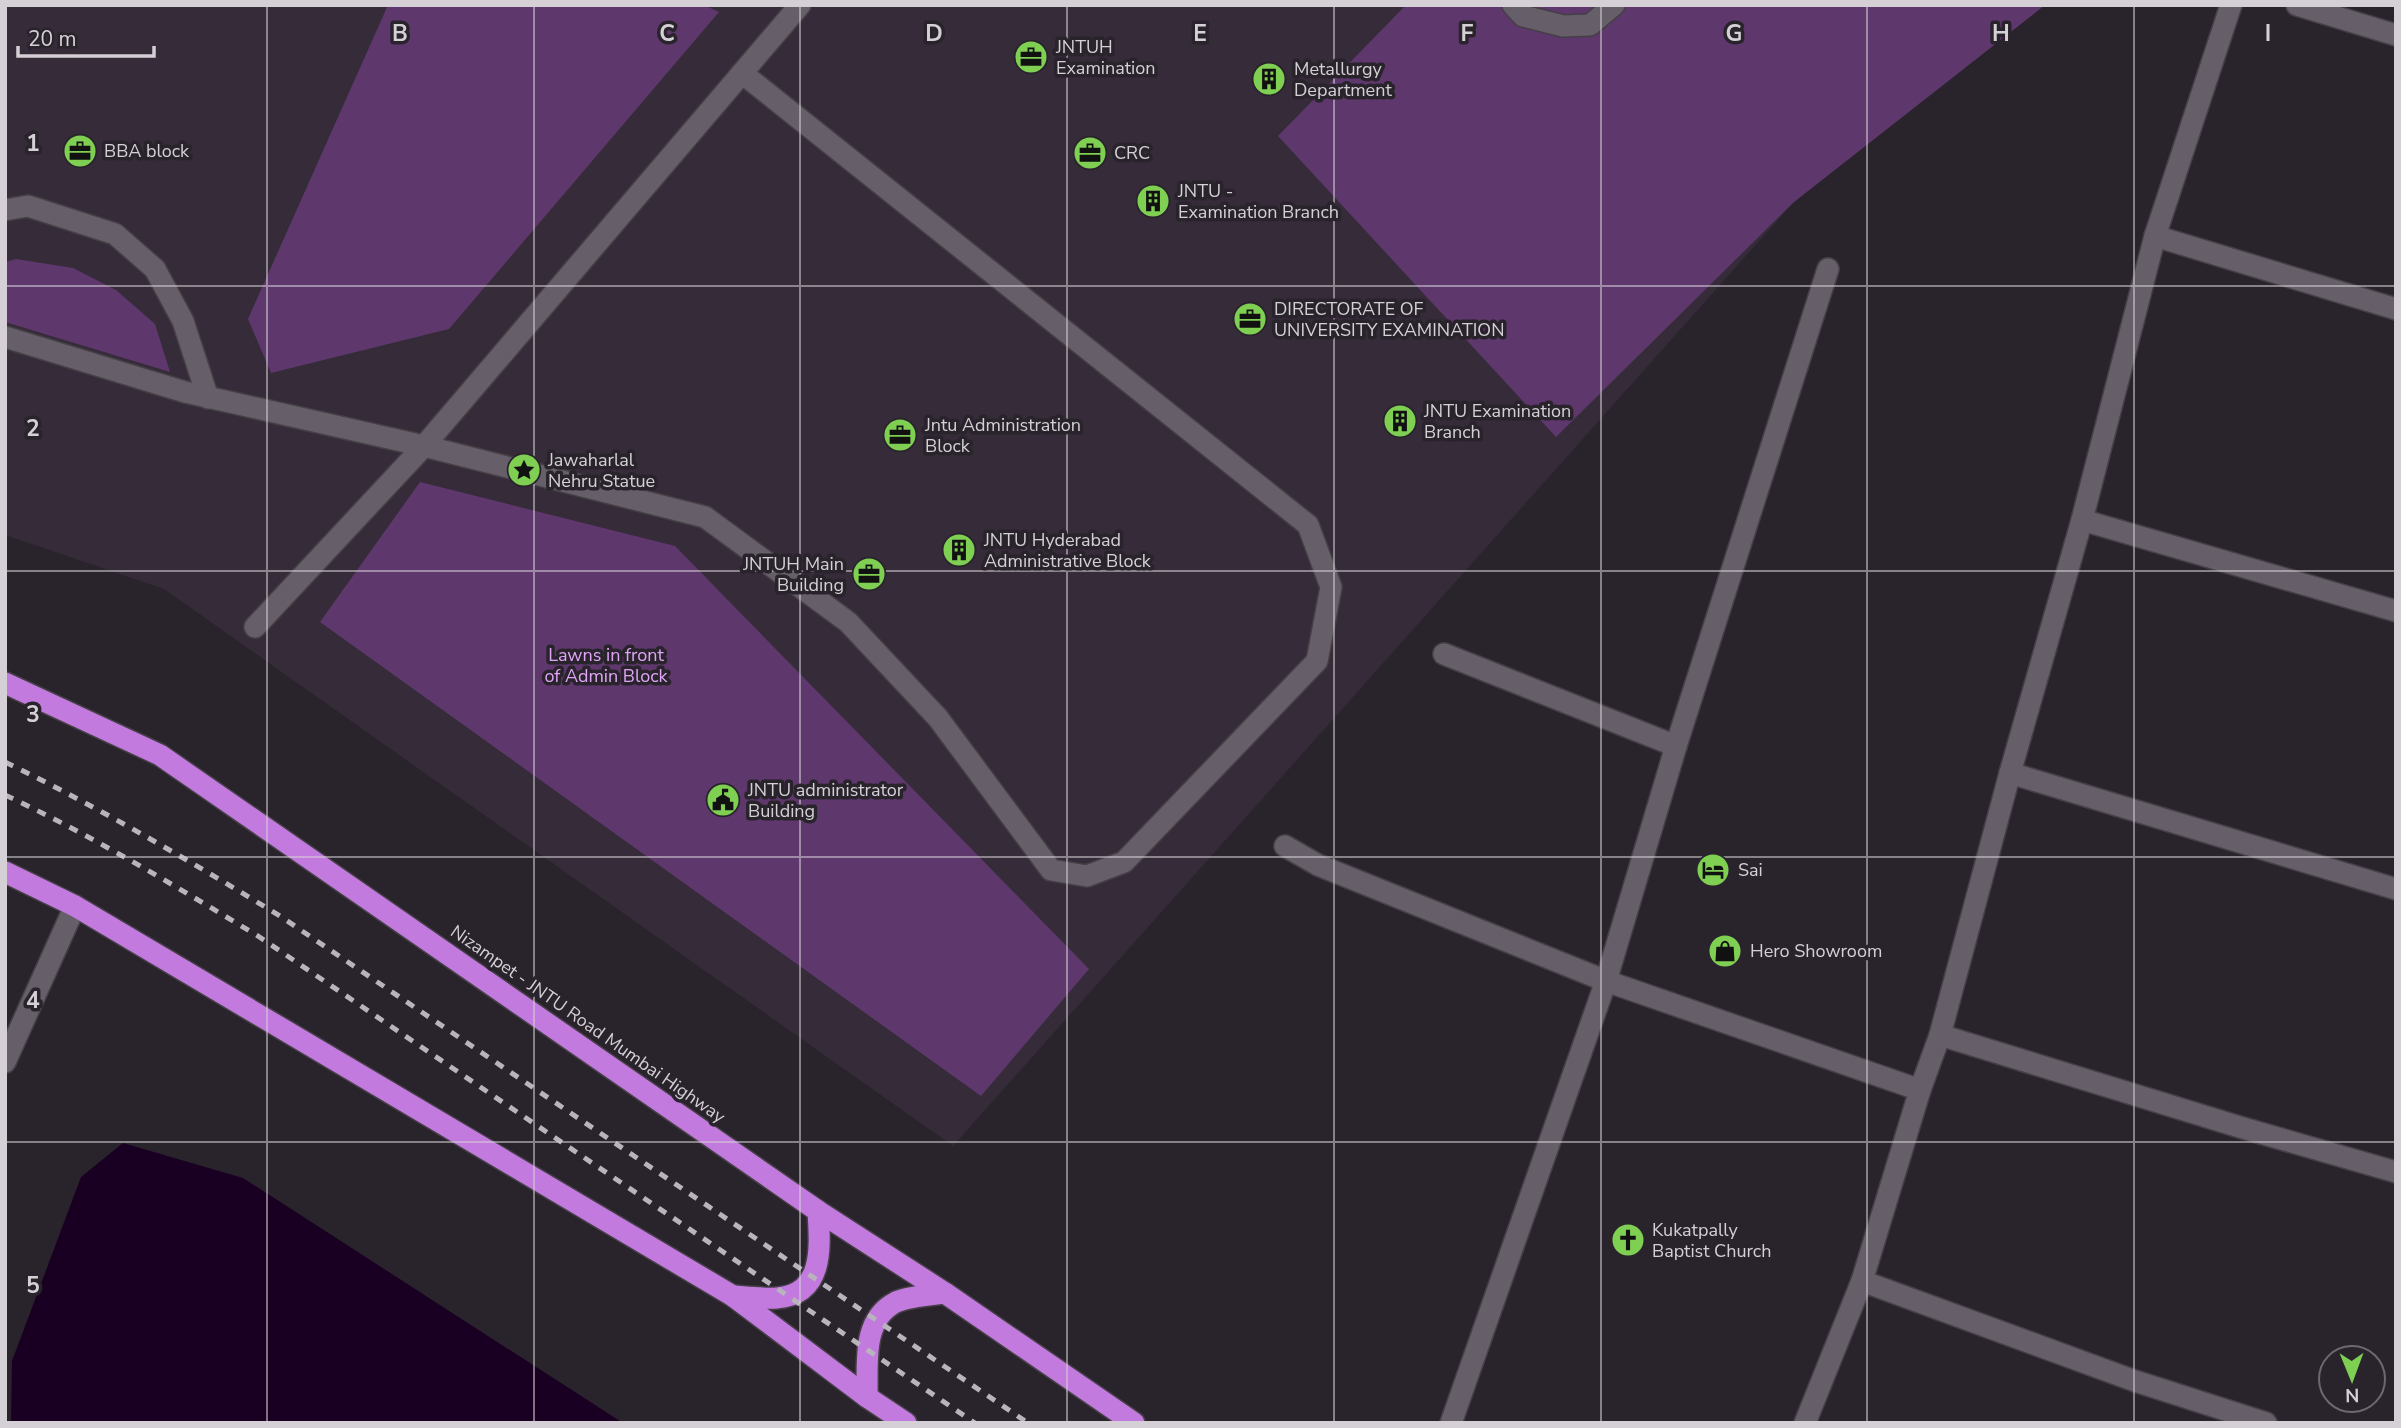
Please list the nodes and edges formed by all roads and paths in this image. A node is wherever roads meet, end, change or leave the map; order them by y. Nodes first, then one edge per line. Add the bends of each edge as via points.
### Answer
1 (800, 5) edge
2 (1513, 5) edge
3 (1614, 5) edge
4 (2231, 5) edge
5 (2297, 5) edge
6 (2396, 35) edge
7 (742, 73) junction
8 (5, 209) edge
9 (2155, 236) junction
10 (1828, 269) dead end
11 (2396, 309) edge
12 (5, 337) edge
13 (208, 398) junction
14 (424, 446) junction
15 (2082, 520) junction
16 (2396, 611) edge
17 (254, 627) dead end
18 (1444, 654) dead end
19 (5, 683) edge
20 (1676, 746) junction
21 (2010, 773) junction
22 (1285, 846) dead end
23 (5, 872) edge
24 (2396, 889) edge
25 (75, 906) junction
26 (1606, 981) junction
27 (1940, 1035) junction
28 (5, 1062) edge
29 (1920, 1090) junction
30 (2396, 1172) edge
31 (818, 1211) junction
32 (1862, 1280) junction
33 (945, 1293) junction
34 (733, 1297) junction
35 (867, 1397) junction
36 (906, 1423) edge
37 (1134, 1423) edge
38 (1451, 1423) edge
39 (1805, 1423) edge
40 (2266, 1423) edge

1 - 7 street
2 - 3 street via 1523,16 1563,26 1590,25
4 - 9 street
5 - 6 street
7 - 14 street
7 - 14 street via 1308,525 1331,587 1317,661 1124,862 1087,876 1051,870 938,718 848,622 705,517
8 - 13 street via 28,206 115,234 155,269 183,321
9 - 11 street
9 - 15 street
10 - 20 street
12 - 13 street
13 - 14 street
14 - 17 street
15 - 16 street
15 - 21 street
18 - 20 street
19 - 31 highway, Nizampet - JNTU Road Mumbai Highway via 160,755
20 - 26 street
21 - 24 street
21 - 27 street
22 - 26 street via 1318,865
23 - 25 highway
25 - 28 street
25 - 34 highway
26 - 29 street
26 - 38 street
27 - 29 street
27 - 30 street
29 - 32 street
31 - 33 highway, Nizampet - JNTU Road Mumbai Highway
31 - 34 highway via 816,1273 802,1289 778,1298
32 - 39 street
32 - 40 street via 2135,1381
33 - 35 highway via 898,1301 880,1313 869,1336
33 - 37 highway, Nizampet - JNTU Road Mumbai Highway
34 - 35 highway
35 - 36 highway

